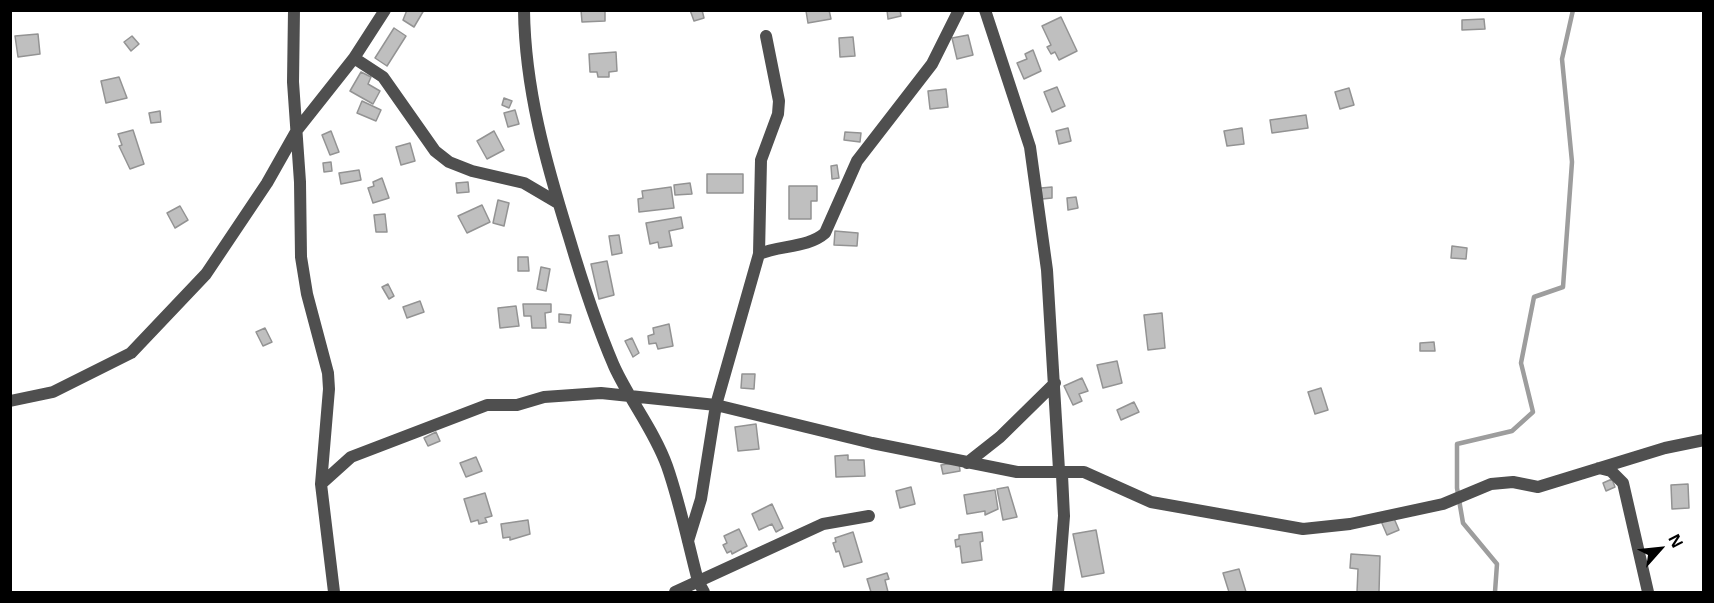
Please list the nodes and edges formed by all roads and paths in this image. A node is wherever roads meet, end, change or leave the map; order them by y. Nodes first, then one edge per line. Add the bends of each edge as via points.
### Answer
1 (294, 10) edge
2 (385, 10) edge
3 (524, 10) edge
4 (959, 10) edge
5 (985, 10) edge
6 (766, 36) dead end
7 (354, 58) junction
8 (297, 130) junction
9 (558, 203) junction
10 (759, 254) junction
11 (1055, 383) junction
12 (628, 397) junction
13 (10, 401) edge
14 (716, 405) junction
15 (1704, 440) edge
16 (967, 463) junction
17 (1599, 468) junction
18 (1059, 470) junction
19 (321, 484) junction
20 (869, 516) dead end
21 (688, 541) junction
22 (698, 581) junction
23 (334, 592) edge
24 (675, 592) edge
25 (704, 592) edge
26 (1058, 592) edge
27 (1648, 592) edge

1 - 8 street
2 - 7 street
3 - 9 street via 530,89
4 - 10 street via 932,64 857,161 825,233 816,240
5 - 11 street via 1030,147 1047,270
6 - 10 street via 779,101 761,160
7 - 8 street
7 - 9 street via 383,77 435,151 449,162 524,183
8 - 13 street via 206,274 131,353 53,392
8 - 19 street via 301,257 329,389
9 - 12 street via 594,317
10 - 14 street
11 - 16 street
11 - 18 street
12 - 14 street
12 - 19 street via 601,393 544,397 517,405 487,405 351,457
12 - 21 street via 650,427 667,466
14 - 16 street
14 - 21 street via 701,499
15 - 17 street
16 - 18 street via 1017,472
17 - 18 street via 1538,487 1513,482 1491,484 1445,503 1350,524 1303,529 1151,502 1084,472
17 - 27 street via 1611,471 1623,483
18 - 26 street via 1064,516
19 - 23 street
20 - 22 street via 823,524
21 - 22 street
22 - 24 street
22 - 25 street

